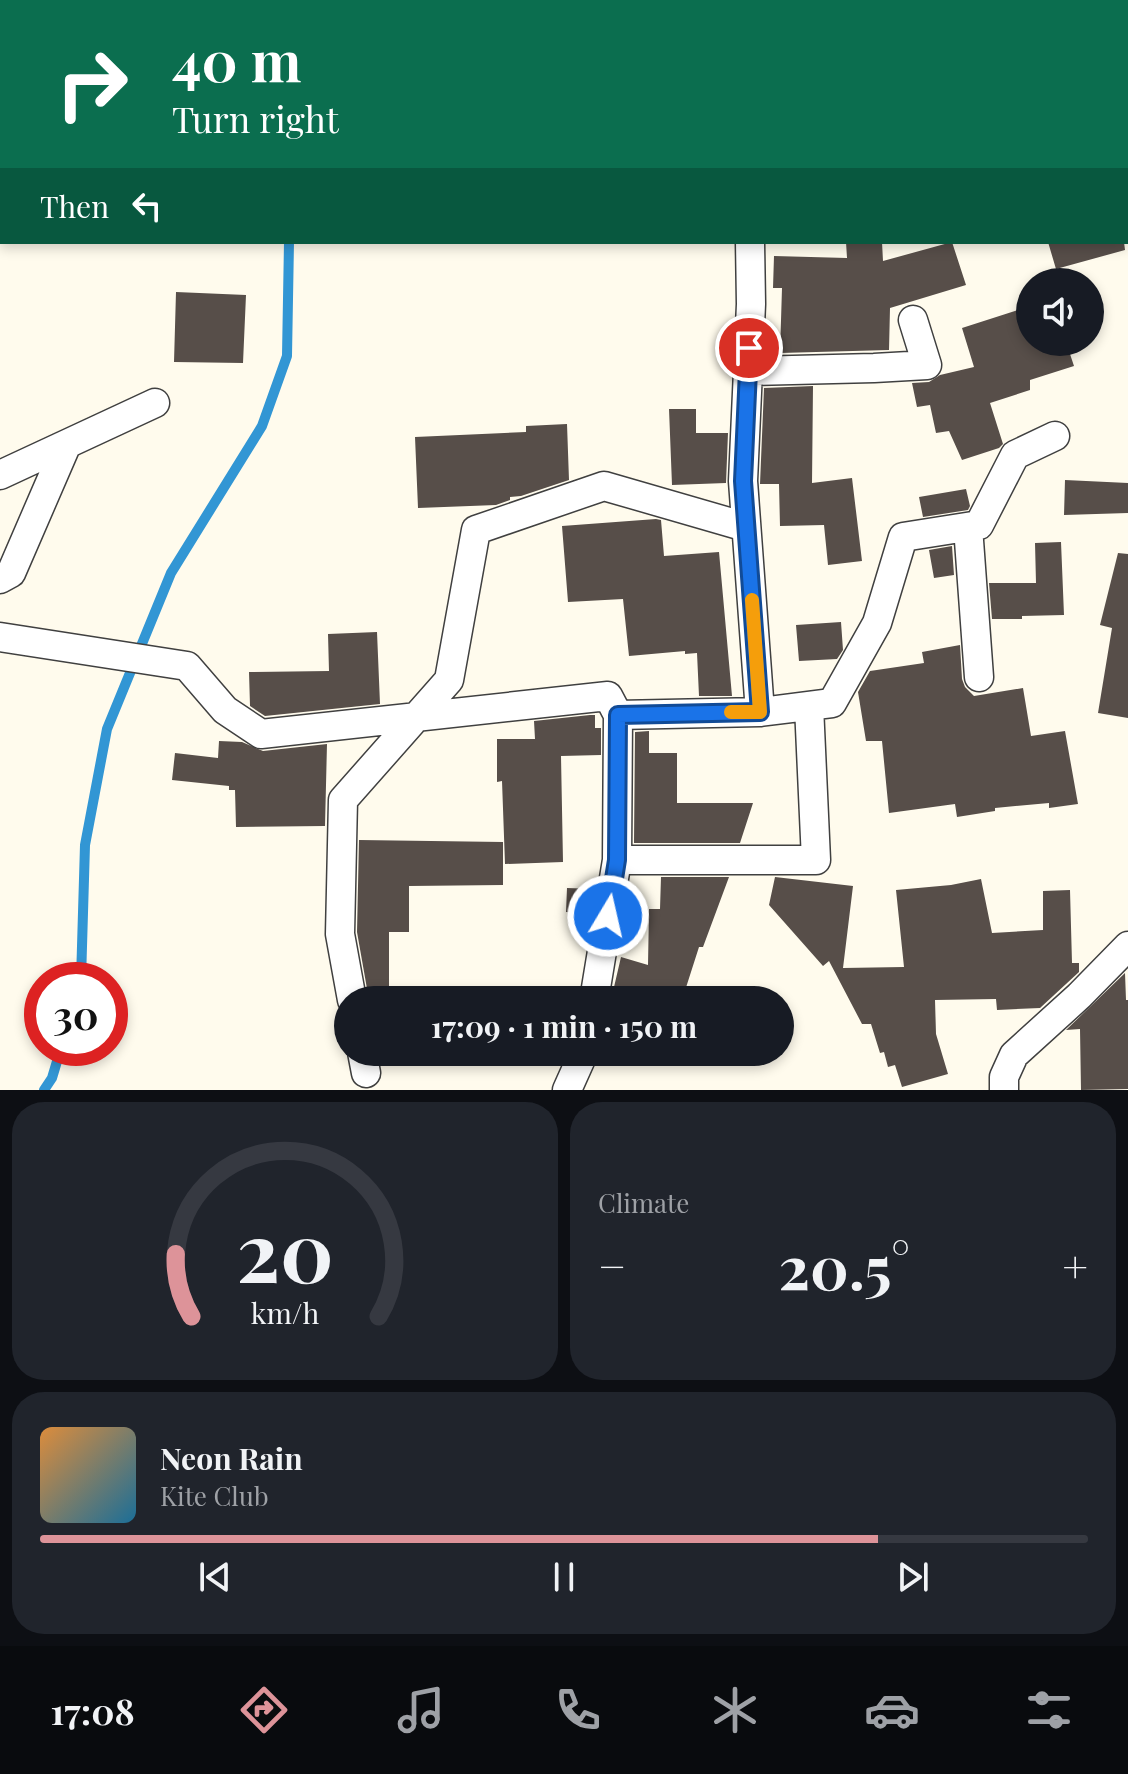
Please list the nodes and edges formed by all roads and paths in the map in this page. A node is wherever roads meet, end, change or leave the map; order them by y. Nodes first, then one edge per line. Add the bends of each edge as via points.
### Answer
1 (750, 244) edge
2 (913, 320) dead end
3 (748, 371) junction
4 (155, 403) dead end
5 (1055, 436) dead end
6 (66, 446) junction
7 (0, 475) edge
8 (746, 527) junction
9 (968, 527) junction
10 (0, 579) edge
11 (0, 637) edge
12 (979, 677) dead end
13 (809, 706) junction
14 (760, 712) junction
15 (618, 715) junction
16 (417, 717) junction
17 (617, 860) junction
18 (1128, 946) edge
19 (349, 986) edge
20 (596, 986) edge
21 (578, 1066) edge
22 (567, 1090) edge
23 (1004, 1090) edge

1 - 3 street
2 - 3 street via 927,365
3 - 8 street
4 - 6 street
5 - 9 street via 1015,455 979,525
6 - 7 street
6 - 10 street via 11,573
8 - 14 street
8 - 16 street via 604,486 476,530 449,680
9 - 12 street
9 - 13 street via 903,537 877,623 832,703
11 - 16 street via 187,666 225,710 261,734
13 - 14 street
13 - 17 street via 816,860
14 - 15 street
15 - 16 street via 608,696
15 - 17 street
16 - 19 street via 343,800 340,934
17 - 20 street
18 - 23 street via 1014,1055
21 - 22 street

